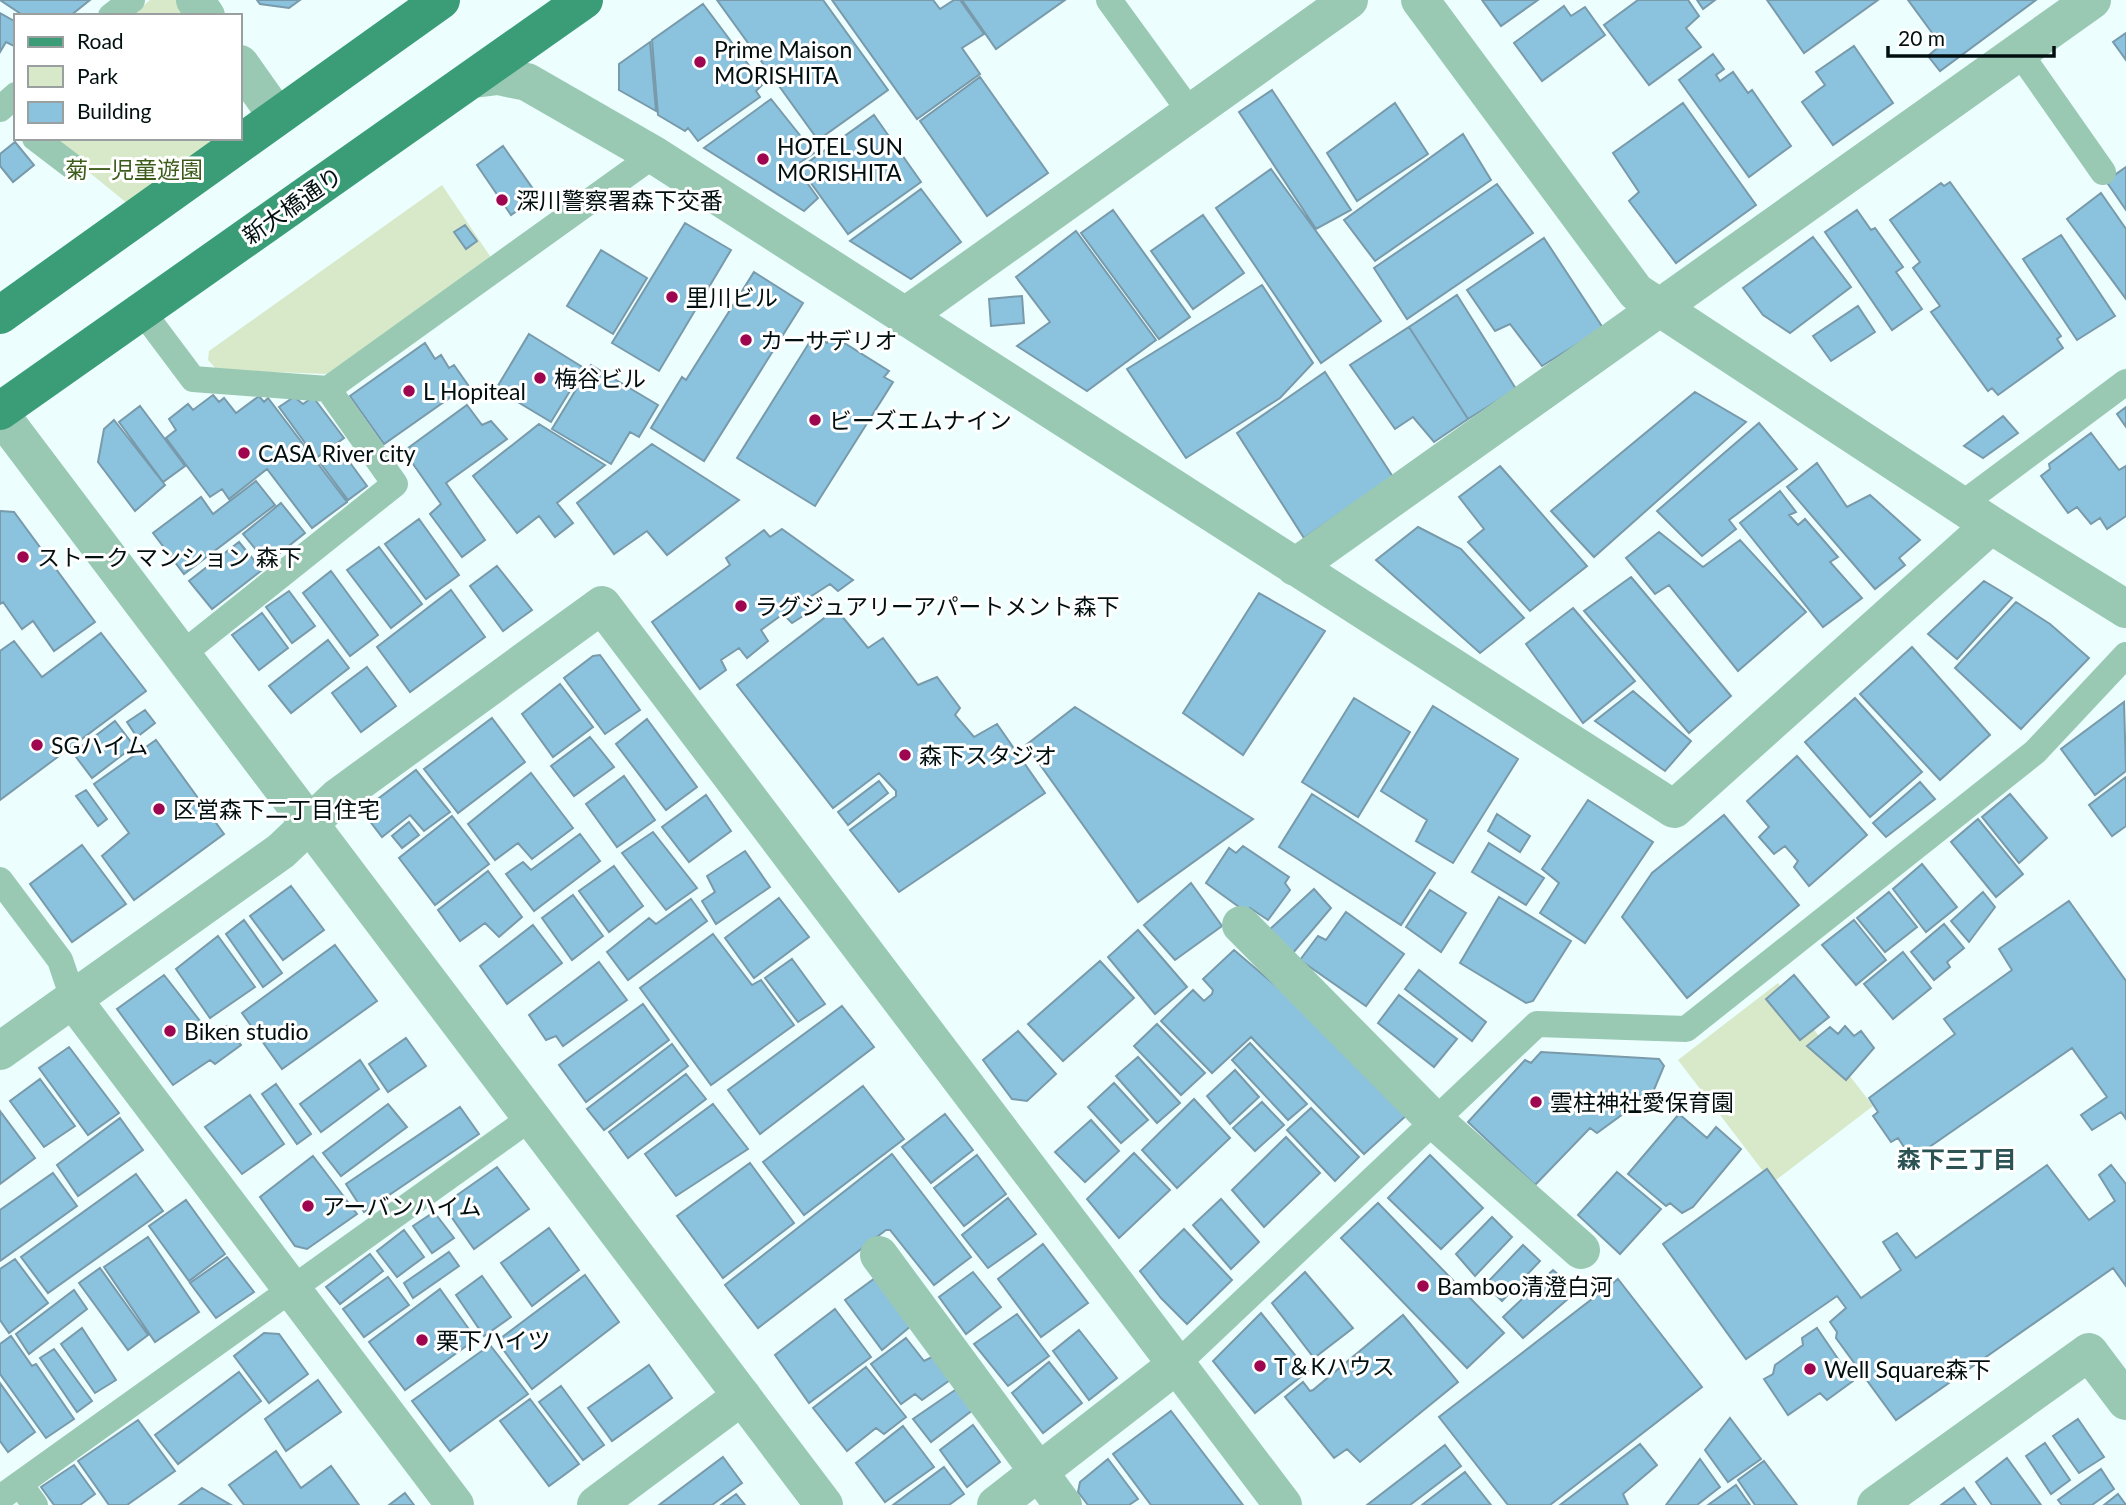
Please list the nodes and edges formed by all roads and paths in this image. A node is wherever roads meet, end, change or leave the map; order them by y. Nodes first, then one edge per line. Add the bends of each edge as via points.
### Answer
1 (132, 0) edge
2 (440, 0) edge
3 (584, 0) edge
4 (1108, 0) edge
5 (1349, 0) edge
6 (1420, 0) edge
7 (2092, 0) edge
8 (114, 14) edge
9 (2019, 52) junction
10 (242, 67) edge
11 (474, 79) junction
12 (14, 96) edge
13 (0, 110) edge
14 (1191, 113) junction
15 (276, 115) junction
16 (14, 121) edge
17 (39, 140) edge
18 (242, 140) edge
19 (242, 140) edge
20 (654, 155) junction
21 (73, 167) dead end
22 (2103, 172) dead end
23 (1661, 306) junction
24 (142, 311) junction
25 (0, 315) edge
26 (904, 317) junction
27 (2126, 382) edge
28 (328, 389) junction
29 (0, 413) edge
30 (1976, 515) junction
31 (1295, 566) junction
32 (2126, 609) edge
33 (181, 655) junction
34 (2126, 655) edge
35 (310, 825) junction
36 (0, 880) edge
37 (1241, 925) dead end
38 (74, 1000) junction
39 (0, 1051) edge
40 (532, 1117) junction
41 (1435, 1121) junction
42 (1581, 1250) dead end
43 (879, 1255) dead end
44 (290, 1290) junction
45 (1175, 1366) junction
46 (742, 1396) junction
47 (2126, 1401) edge
48 (1039, 1472) junction
49 (18, 1495) edge
50 (455, 1505) edge
51 (596, 1505) edge
52 (824, 1505) edge
53 (996, 1505) edge
54 (1063, 1505) edge
55 (1283, 1505) edge
56 (1876, 1505) edge

1 - 8 lane
2 - 15 main road
3 - 11 main road, 新大橋通り
4 - 14 lane
5 - 14 street
6 - 23 street via 1636,292
7 - 9 street
9 - 22 lane
9 - 23 street
10 - 15 street
11 - 20 street via 498,76 527,82
11 - 24 main road, 新大橋通り
12 - 13 lane
13 - 16 lane
14 - 26 street
15 - 19 main road
17 - 21 lane
18 - 25 main road
20 - 26 street
20 - 28 lane
23 - 30 street
23 - 31 street
24 - 28 lane via 192,379
24 - 29 main road, 新大橋通り
26 - 31 street
27 - 30 lane
28 - 33 lane via 395,484
29 - 33 street
30 - 31 street via 1674,809
30 - 32 street
33 - 35 street
34 - 41 lane via 2035,752 1686,1029 1537,1024
35 - 38 street via 281,851
35 - 40 street
35 - 45 street via 338,797 601,604
36 - 38 lane via 60,960
37 - 41 street
38 - 39 street
38 - 44 street
40 - 44 lane
40 - 46 street
41 - 42 street
41 - 45 lane
43 - 48 street
44 - 49 lane
44 - 50 street
45 - 48 street
45 - 55 street
46 - 51 street
46 - 52 street
47 - 56 street via 2089,1352
48 - 53 street
48 - 54 street

